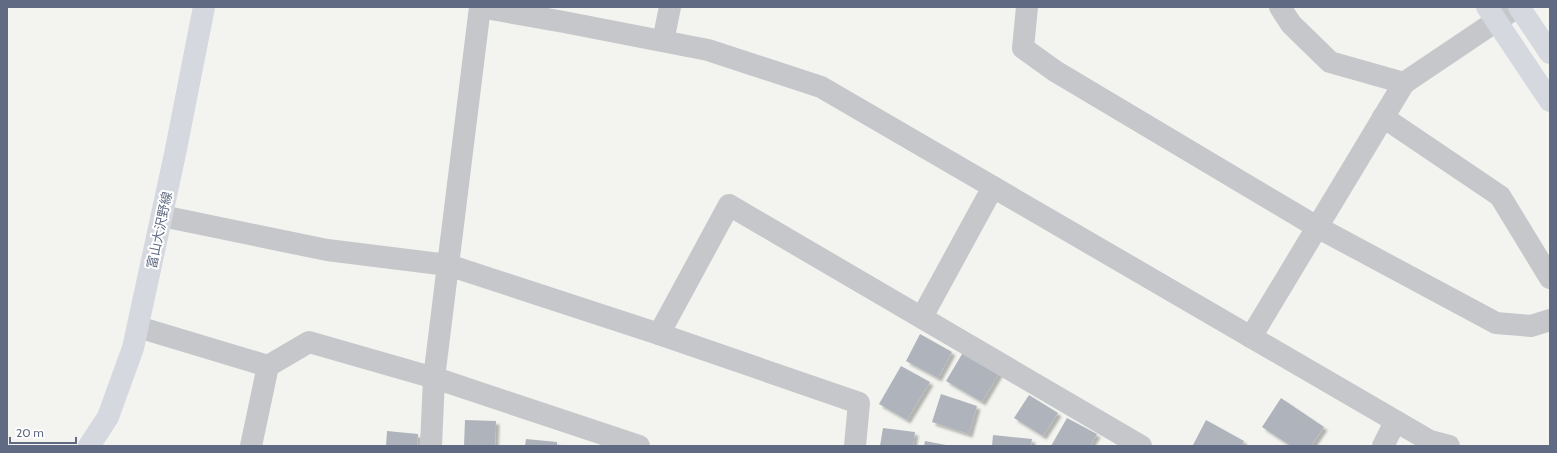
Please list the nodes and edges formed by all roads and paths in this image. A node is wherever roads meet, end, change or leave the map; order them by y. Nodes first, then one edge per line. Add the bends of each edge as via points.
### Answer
1 (204, 7) edge
2 (480, 7) edge
3 (670, 7) edge
4 (1027, 7) edge
5 (1280, 7) edge
6 (1518, 7) edge
7 (1491, 14) edge
8 (663, 41) junction
9 (1550, 53) edge
10 (1404, 83) junction
11 (1550, 101) edge
12 (1383, 117) junction
13 (993, 187) junction
14 (162, 216) junction
15 (1317, 228) junction
16 (448, 265) junction
17 (1550, 278) edge
18 (922, 317) junction
19 (1550, 320) edge
20 (138, 327) junction
21 (659, 334) junction
22 (1251, 337) junction
23 (268, 366) junction
24 (434, 378) junction
25 (1396, 422) junction
26 (90, 446) edge
27 (251, 446) edge
28 (431, 446) edge
29 (639, 446) edge
30 (856, 446) edge
31 (1142, 446) edge
32 (1383, 446) edge
33 (1449, 446) edge

1 - 14 main road, 富山大沢野線
2 - 8 street
2 - 16 street
3 - 8 street
4 - 15 street via 1024,48 1055,71
5 - 10 street via 1291,24 1330,62
6 - 7 street
6 - 9 main road
7 - 10 street
7 - 11 main road
8 - 13 street via 708,50 821,87
10 - 12 street
12 - 15 street
12 - 17 street via 1500,196
13 - 18 street
13 - 22 street
14 - 16 street via 327,250
14 - 20 main road, 富山大沢野線
15 - 19 street via 1496,323 1531,326
15 - 22 street
16 - 21 street
16 - 24 street
18 - 21 street via 729,205
18 - 31 street
20 - 23 street
20 - 26 main road, 富山大沢野線 via 108,417
21 - 30 street via 859,403
22 - 25 street
23 - 24 street via 309,342
23 - 27 street
24 - 28 street
24 - 29 street
25 - 32 street
25 - 33 street via 1430,442

